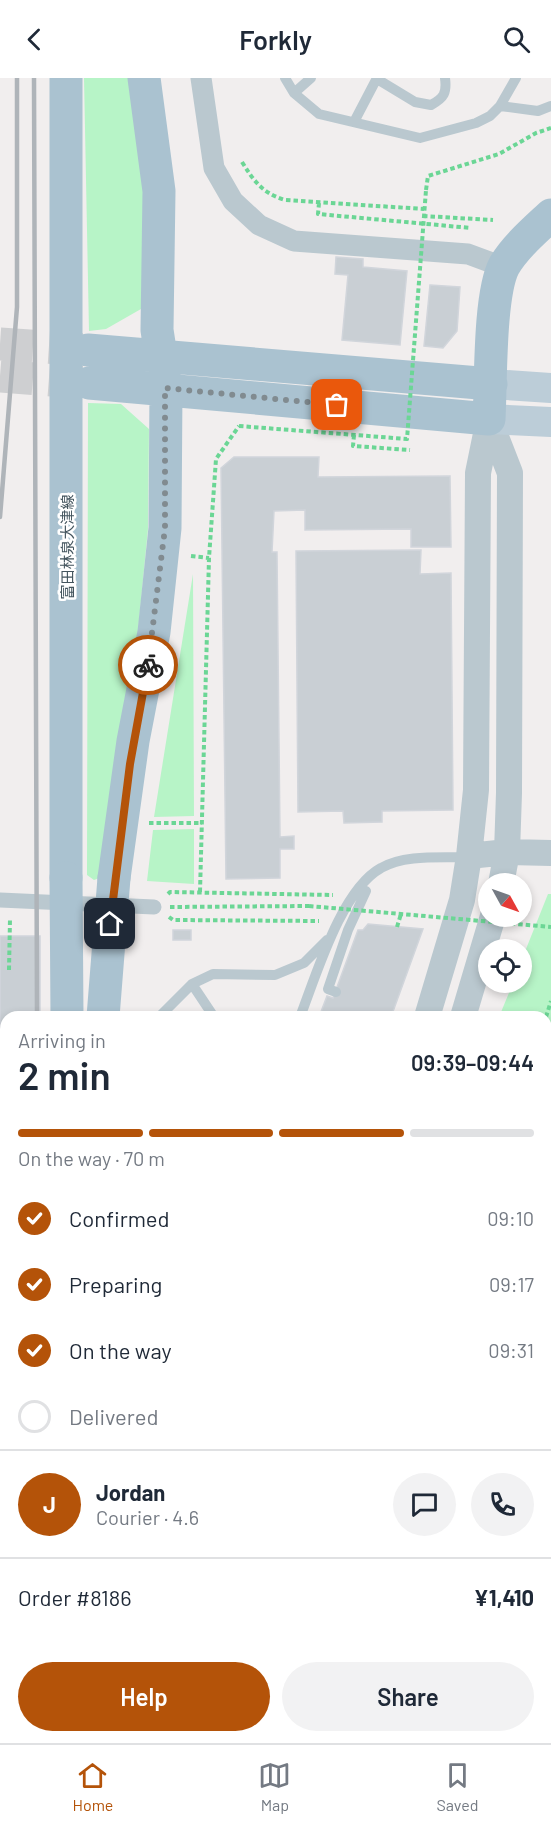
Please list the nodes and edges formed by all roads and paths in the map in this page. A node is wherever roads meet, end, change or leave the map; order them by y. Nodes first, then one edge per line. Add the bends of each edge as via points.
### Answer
1 (66, 78) edge
2 (144, 78) edge
3 (201, 78) edge
4 (285, 78) edge
5 (311, 78) edge
6 (377, 78) edge
7 (445, 78) edge
8 (516, 78) edge
9 (294, 93) junction
10 (500, 106) junction
11 (551, 106) edge
12 (354, 122) junction
13 (551, 128) edge
14 (242, 162) dead end
15 (319, 202) junction
16 (424, 209) junction
17 (551, 215) edge
18 (423, 216) junction
19 (493, 220) dead end
20 (471, 228) dead end
21 (503, 267) junction
22 (88, 350) tunnel mouth
23 (159, 355) junction
24 (89, 383) tunnel mouth
25 (490, 384) junction
26 (165, 388) junction
27 (551, 388) edge
28 (489, 419) junction
29 (551, 422) edge
30 (354, 435) junction
31 (410, 450) dead end
32 (184, 556) dead end
33 (209, 558) junction
34 (142, 823) dead end
35 (202, 823) junction
36 (507, 852) junction
37 (551, 853) edge
38 (469, 856) junction
39 (381, 868) junction
40 (503, 873) edge
41 (200, 892) junction
42 (334, 895) dead end
43 (5, 900) edge
44 (154, 907) junction
45 (401, 914) junction
46 (320, 921) dead end
47 (398, 927) dead end
48 (490, 927) edge
49 (551, 927) edge
50 (329, 938) junction
51 (9, 970) dead end
52 (192, 984) junction
53 (125, 992) dead end
54 (336, 992) dead end
55 (67, 1011) edge
56 (89, 1011) edge
57 (103, 1011) edge
58 (165, 1011) edge
59 (210, 1011) edge
60 (302, 1011) edge
61 (429, 1011) edge
62 (465, 1011) edge

1 - 55 main road, 富田林泉大津線, bridge
2 - 23 main road via 159,191
3 - 21 street via 214,168 233,201 260,225 294,241 468,254
4 - 9 lane
5 - 9 lane
6 - 7 lane via 415,102 430,105 442,99
6 - 12 lane
8 - 10 lane
9 - 12 lane via 320,114
10 - 11 lane via 538,111
10 - 12 lane via 476,123 420,138
13 - 16 path, bridge via 499,154 428,176
14 - 15 path via 267,195
15 - 16 path
15 - 20 path via 318,214
16 - 18 path, bridge
17 - 21 main road
18 - 19 path
18 - 30 path, bridge via 406,439
21 - 25 main road via 496,299
22 - 23 main road
23 - 25 main road
23 - 26 main road
24 - 26 main road
25 - 27 main road
25 - 28 main road
26 - 28 main road
26 - 57 main road, bridge via 164,540 154,632 133,741 114,878
28 - 29 main road
28 - 36 street via 510,473
28 - 38 street via 478,473 476,790
30 - 31 path via 353,446
30 - 33 path, bridge via 238,426 216,459
32 - 33 path
33 - 35 path
34 - 35 path
35 - 41 path
36 - 37 street
36 - 38 street
36 - 40 street
38 - 39 lane via 402,860
38 - 61 street via 462,900
39 - 50 lane via 364,881
39 - 54 lane via 360,899 348,930 328,989
41 - 42 path
41 - 44 path via 170,892
43 - 44 street
43 - 51 path
44 - 45 path, bridge via 309,906
44 - 46 path via 173,920
45 - 47 path
45 - 49 path, bridge
48 - 62 street
50 - 52 lane via 304,963 275,975 213,974
50 - 60 lane
52 - 58 lane
52 - 59 lane
53 - 56 street via 90,991

